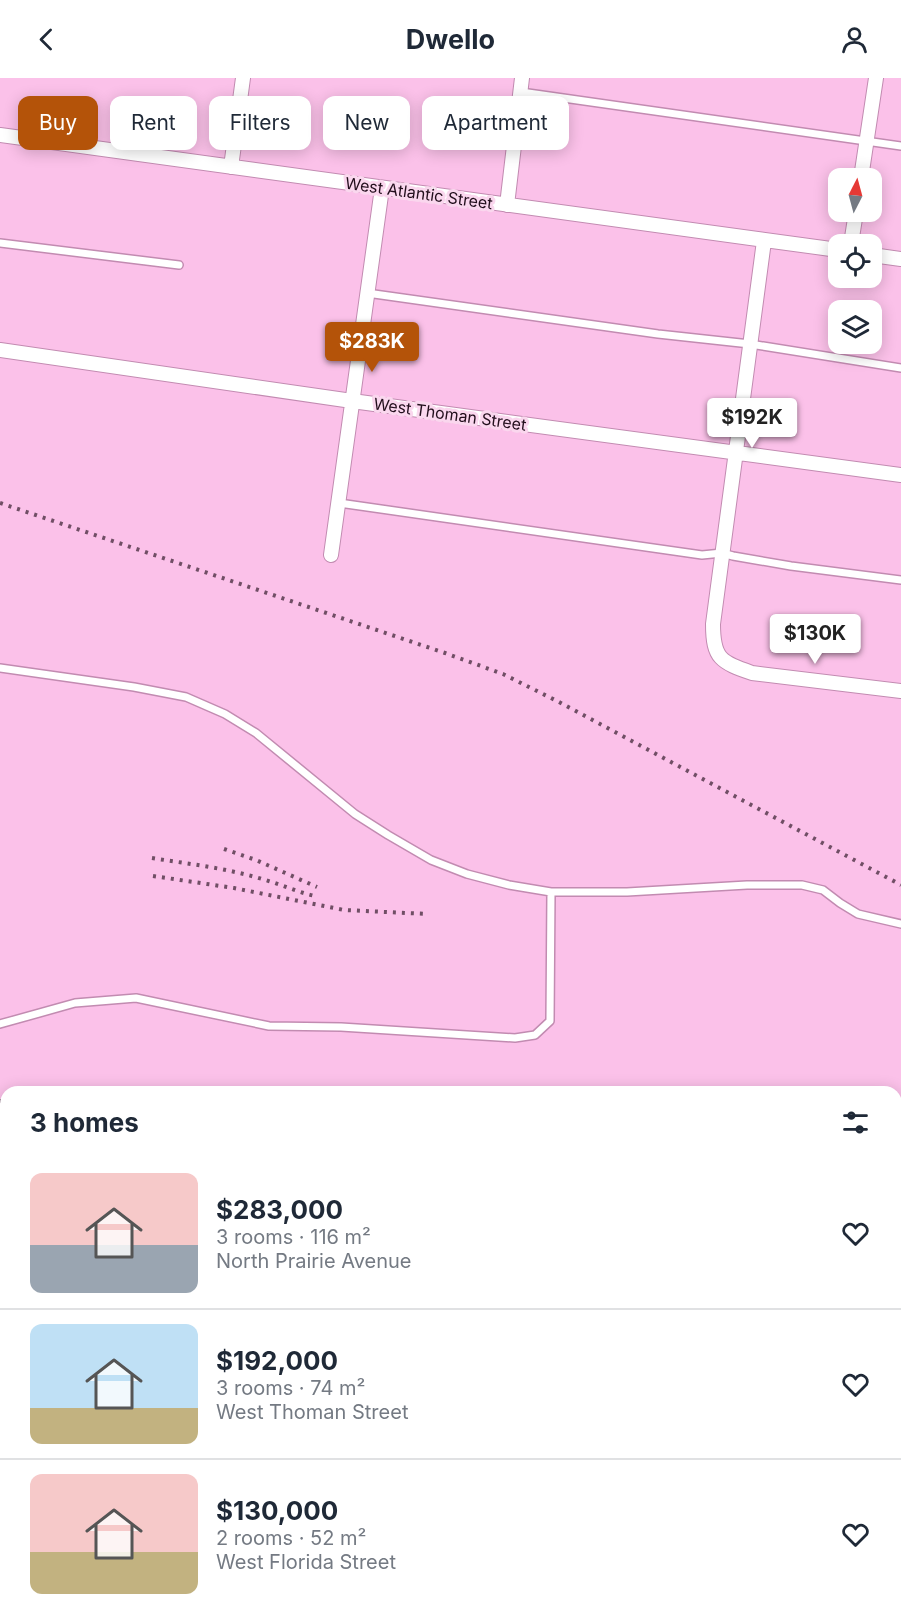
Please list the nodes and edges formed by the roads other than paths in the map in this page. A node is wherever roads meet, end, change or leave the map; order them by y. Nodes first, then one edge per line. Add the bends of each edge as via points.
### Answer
1 (243, 78) edge
2 (522, 78) edge
3 (876, 78) edge
4 (520, 92) junction
5 (0, 135) edge
6 (867, 141) junction
7 (901, 146) edge
8 (231, 167) junction
9 (863, 168) edge
10 (382, 188) junction
11 (507, 205) junction
12 (764, 241) junction
13 (0, 243) edge
14 (828, 249) edge
15 (882, 256) edge
16 (901, 259) edge
17 (179, 265) dead end
18 (367, 293) junction
19 (750, 344) junction
20 (0, 350) edge
21 (901, 368) edge
22 (352, 401) junction
23 (736, 452) junction
24 (901, 475) edge
25 (339, 503) junction
26 (722, 553) junction
27 (331, 555) dead end
28 (901, 580) edge
29 (0, 668) edge
30 (901, 691) edge
31 (551, 892) junction
32 (901, 924) edge
33 (0, 1024) edge

1 - 8 street
2 - 4 street
3 - 6 street
4 - 6 lane
4 - 11 street
5 - 8 street, West Atlantic Street
6 - 7 lane
6 - 9 street
8 - 10 street, West Atlantic Street
10 - 11 street, West Atlantic Street
10 - 18 street
11 - 12 street, West Atlantic Street
12 - 14 street, West Atlantic Street
12 - 19 street
13 - 17 lane
15 - 16 street
18 - 19 lane
18 - 22 street
19 - 21 lane
19 - 23 street
20 - 22 street, West Thoman Street
22 - 23 street, West Thoman Street
22 - 25 street
23 - 24 street, West Thoman Street
23 - 26 street
25 - 26 lane via 702,555
25 - 27 street
26 - 28 lane
26 - 30 street via 712,624 713,643 721,660 752,673
29 - 31 lane via 186,697 256,733 354,814 431,860 488,880
31 - 32 lane via 802,885 823,890 858,914
31 - 33 lane via 549,1021 536,1035 515,1038 269,1026 136,998 75,1003

